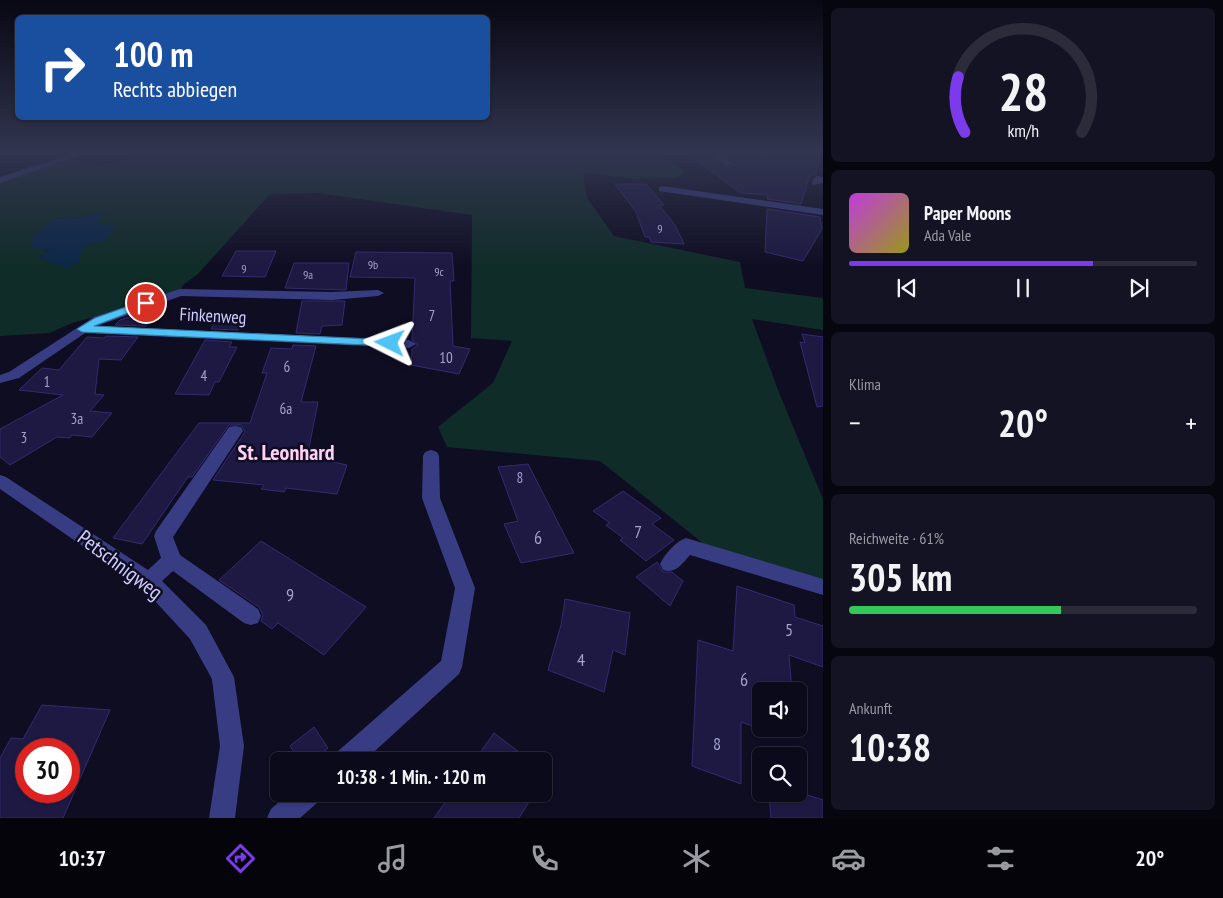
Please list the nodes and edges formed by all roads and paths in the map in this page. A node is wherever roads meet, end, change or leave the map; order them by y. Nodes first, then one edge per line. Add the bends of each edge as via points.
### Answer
1 (677, 191) edge
2 (823, 212) edge
3 (378, 293) dead end
4 (82, 329) junction
5 (409, 344) dead end
6 (0, 379) edge
7 (235, 431) dead end
8 (431, 456) dead end
9 (0, 481) edge
10 (172, 560) junction
11 (670, 564) dead end
12 (149, 581) junction
13 (823, 587) edge
14 (251, 616) dead end
15 (356, 752) edge
16 (299, 802) edge
17 (222, 818) edge
18 (280, 818) edge

1 - 2 street
3 - 4 street via 332,296 180,292 98,320
4 - 5 street, Finkenweg
4 - 6 street via 14,375
7 - 10 street via 163,536
8 - 15 street via 431,498 465,588 451,667
9 - 12 street, Petschnigweg
10 - 12 street
10 - 14 street
11 - 13 street via 686,546
12 - 17 street, Petschnigweg via 198,632 223,677 232,746
16 - 18 street

